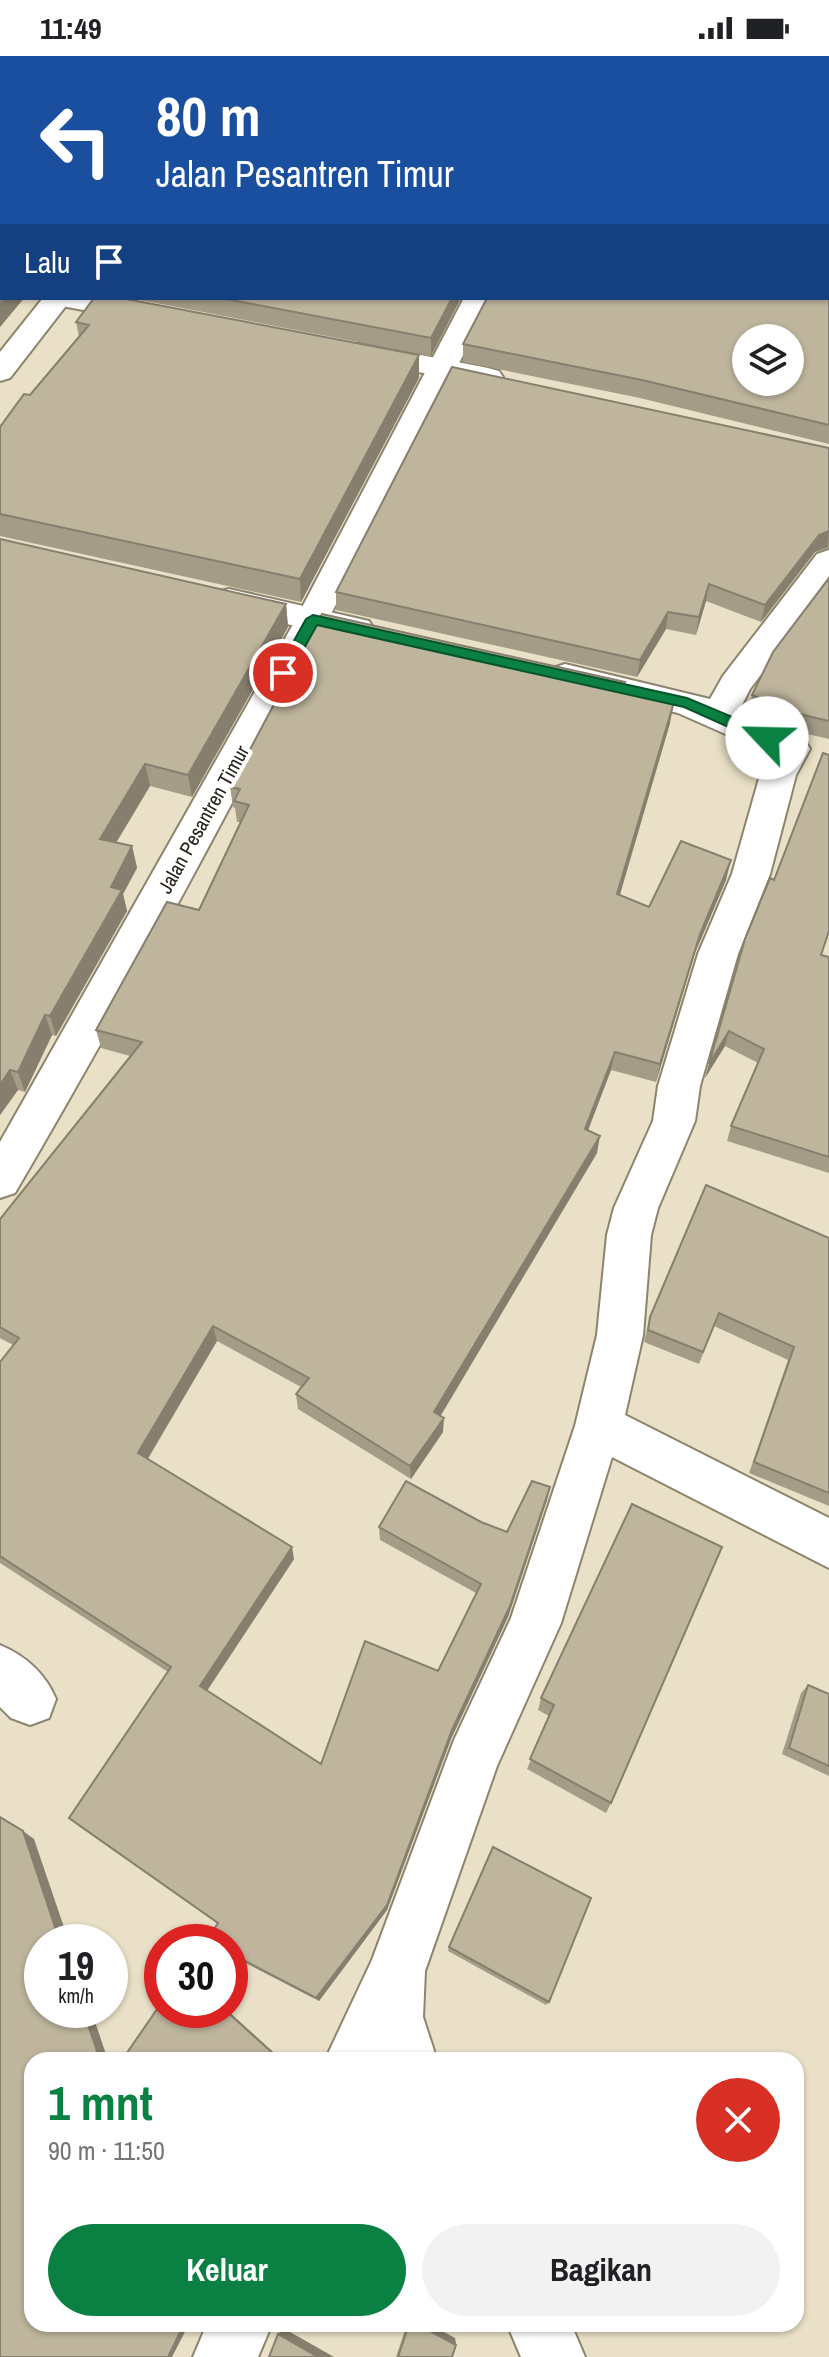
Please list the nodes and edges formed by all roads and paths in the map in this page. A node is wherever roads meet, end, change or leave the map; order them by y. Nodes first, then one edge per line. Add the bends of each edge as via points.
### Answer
1 (56, 300) edge
2 (78, 300) edge
3 (477, 300) edge
4 (176, 318) edge
5 (332, 347) edge
6 (441, 367) junction
7 (0, 372) edge
8 (518, 384) edge
9 (829, 561) edge
10 (194, 592) edge
11 (313, 619) junction
12 (391, 637) edge
13 (531, 668) edge
14 (718, 716) junction
15 (811, 752) edge
16 (0, 1180) edge
17 (599, 1426) junction
18 (829, 1544) edge
19 (406, 1942) junction
20 (358, 2052) edge
21 (404, 2052) edge
22 (236, 2332) edge
23 (542, 2332) edge
24 (225, 2357) edge
25 (553, 2357) edge

1 - 7 street
2 - 4 street
3 - 6 street, Jalan Pesantren Timur
5 - 6 street
6 - 8 street
6 - 11 street, Jalan Pesantren Timur
9 - 14 street via 735,684
10 - 11 street
11 - 12 street
11 - 16 street, Jalan Pesantren Timur
13 - 14 street via 687,703
14 - 15 street
15 - 17 street via 778,775 751,874 718,954 679,1086 674,1121 636,1208 620,1335
17 - 18 street
17 - 19 street via 535,1623 473,1759
19 - 20 street
19 - 21 street via 390,2003
22 - 24 street
23 - 25 street

